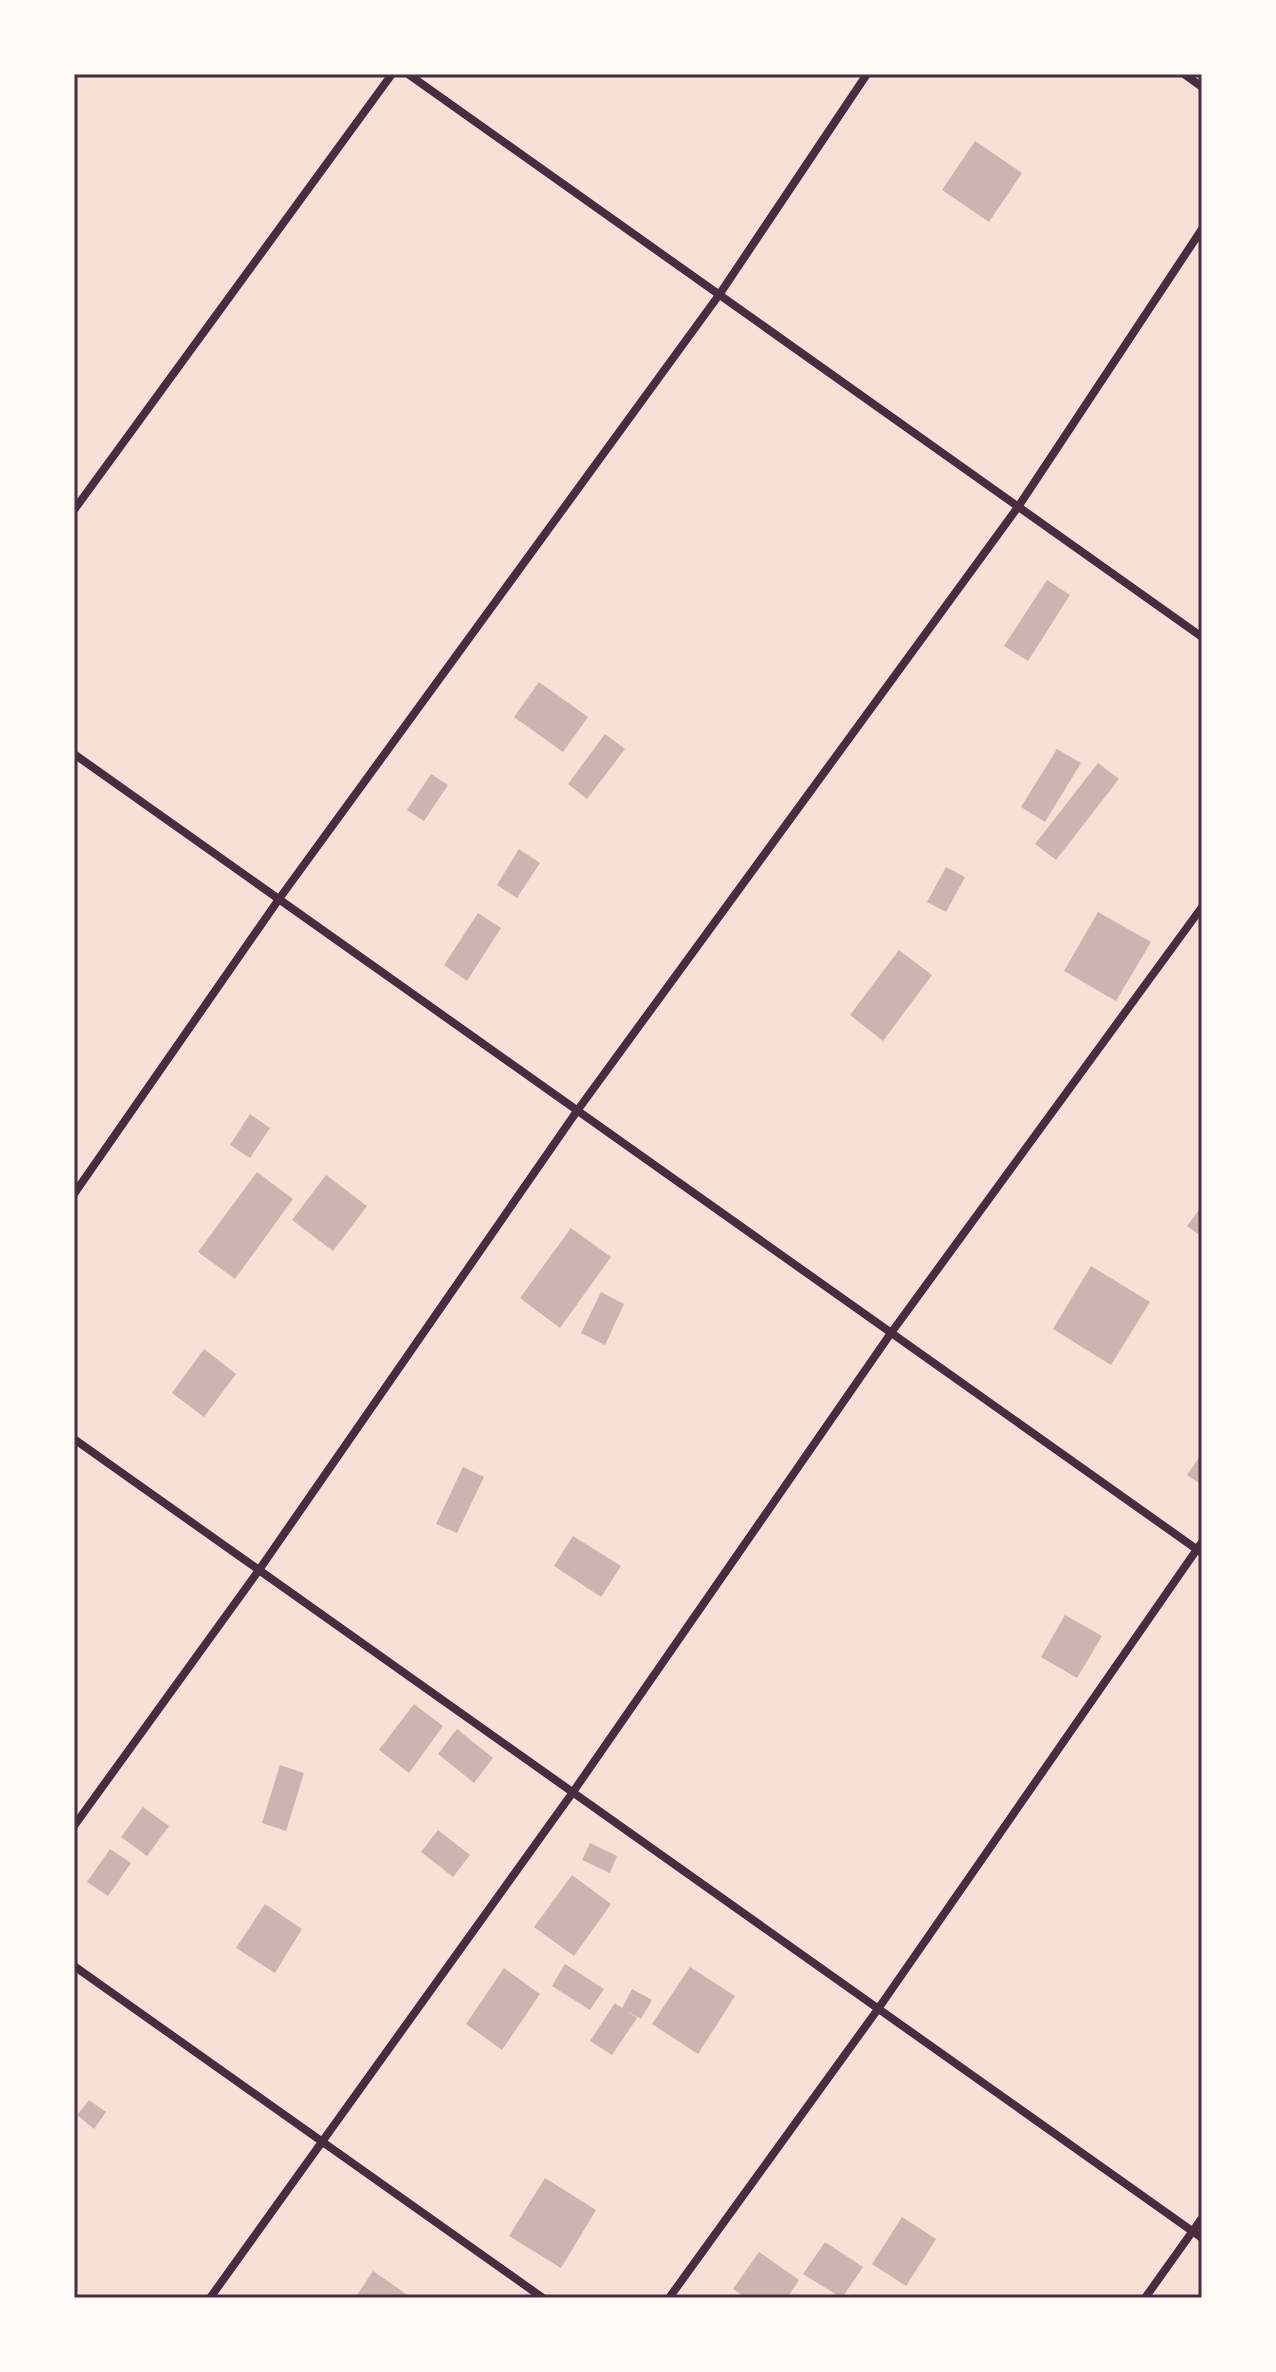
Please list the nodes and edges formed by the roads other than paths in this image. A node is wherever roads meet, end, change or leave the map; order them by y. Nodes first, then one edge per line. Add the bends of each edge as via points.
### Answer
1 (392, 74) edge
2 (408, 74) edge
3 (867, 74) edge
4 (1184, 74) edge
5 (1202, 87) edge
6 (1202, 229) edge
7 (719, 295) junction
8 (1018, 507) junction
9 (74, 510) edge
10 (1202, 637) edge
11 (74, 754) edge
12 (279, 899) junction
13 (1202, 907) edge
14 (577, 1111) junction
15 (74, 1194) edge
16 (891, 1333) junction
17 (74, 1439) edge
18 (1200, 1548) edge
19 (259, 1570) junction
20 (573, 1792) junction
21 (74, 1826) edge
22 (74, 1966) edge
23 (878, 2009) junction
24 (321, 2141) junction
25 (1202, 2218) edge
26 (1193, 2232) junction
27 (1202, 2238) edge
28 (210, 2298) edge
29 (543, 2298) edge
30 (669, 2298) edge
31 (1145, 2298) edge

1 - 9 street
2 - 7 street
3 - 7 street
4 - 5 street
6 - 8 street
7 - 8 street
7 - 12 street
8 - 10 street
8 - 14 street
11 - 12 street
12 - 14 street
12 - 15 street
13 - 16 street
14 - 16 street
14 - 19 street
16 - 18 street
16 - 20 street
17 - 19 street
18 - 23 street
19 - 20 street
19 - 21 street
20 - 23 street
20 - 24 street
22 - 24 street
23 - 26 street
23 - 30 street
24 - 28 street
24 - 29 street
25 - 26 street
26 - 27 street
26 - 31 street

